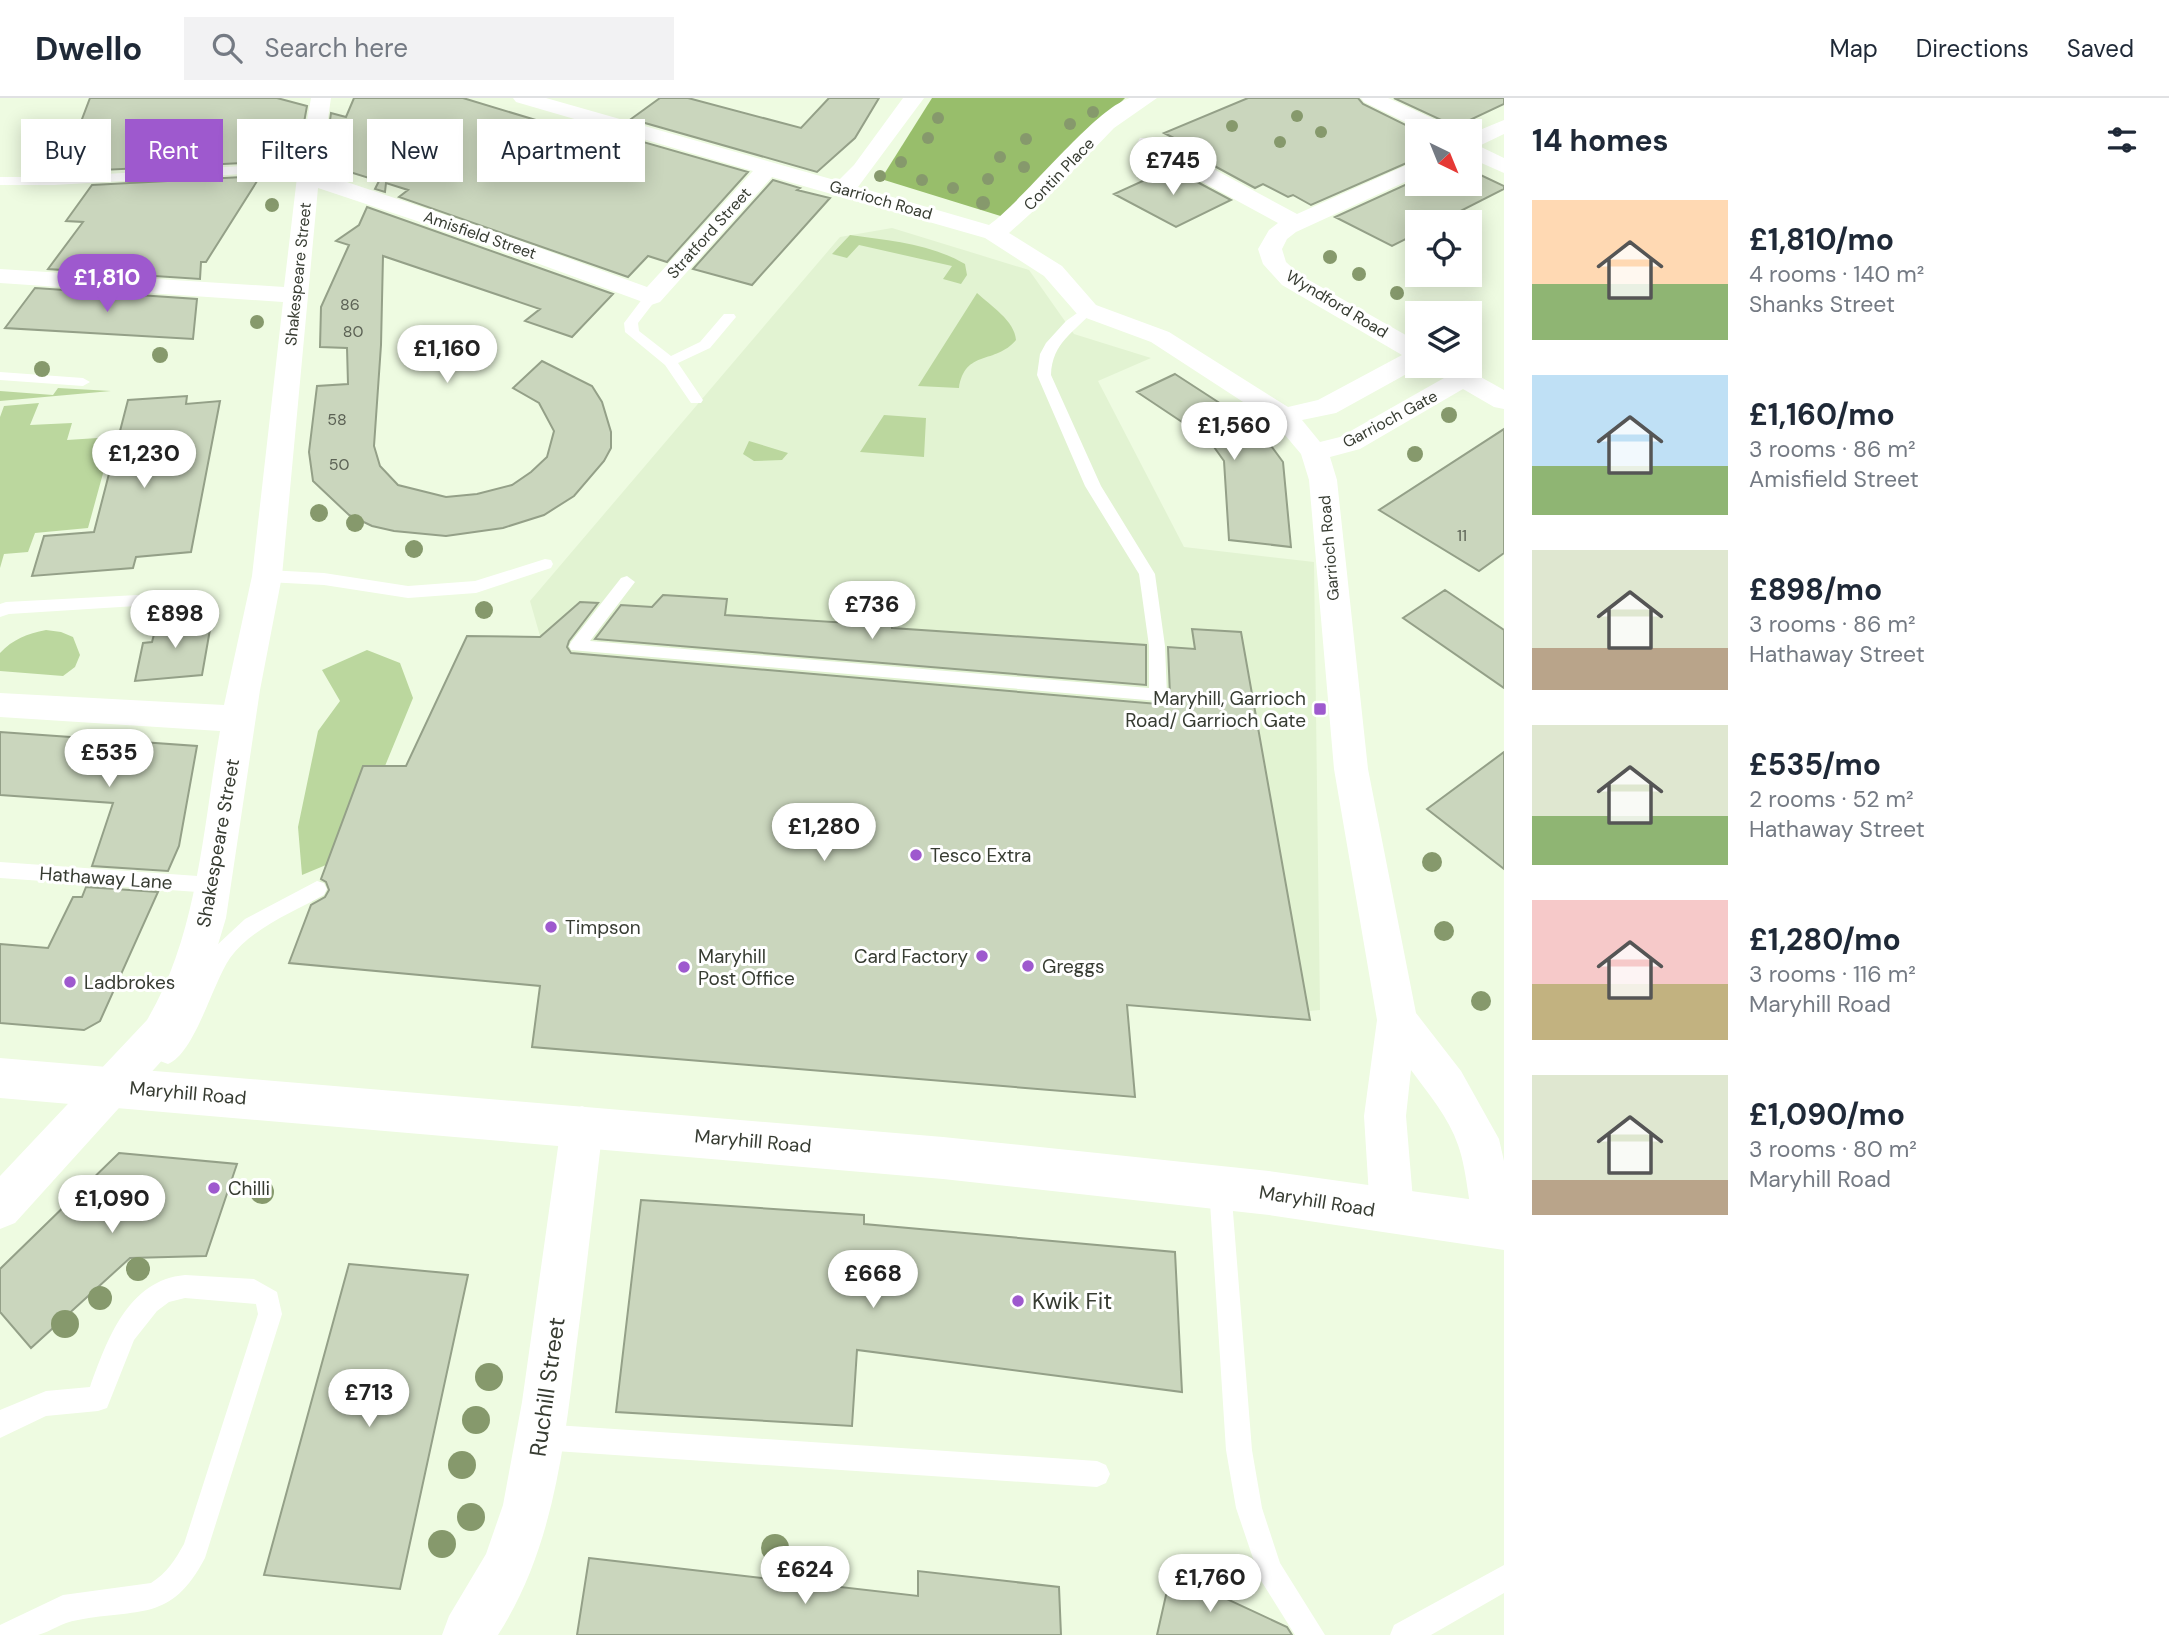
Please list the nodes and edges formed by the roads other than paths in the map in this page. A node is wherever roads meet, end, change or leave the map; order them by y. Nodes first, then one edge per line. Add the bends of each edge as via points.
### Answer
1 (321, 98) edge
2 (523, 98) edge
3 (914, 98) edge
4 (1147, 98) edge
5 (1371, 98) edge
6 (318, 119) edge
7 (1416, 119) edge
8 (1504, 126) edge
9 (1482, 136) edge
10 (1148, 143) dead end
11 (1482, 156) edge
12 (1504, 166) edge
13 (768, 169) junction
14 (237, 170) edge
15 (1405, 173) edge
16 (0, 181) edge
17 (307, 182) edge
18 (323, 182) edge
19 (843, 190) junction
20 (1296, 223) junction
21 (993, 233) junction
22 (0, 276) edge
23 (296, 295) junction
24 (650, 297) junction
25 (1087, 310) junction
26 (729, 317) dead end
27 (1405, 347) edge
28 (670, 362) junction
29 (1405, 362) edge
30 (0, 376) edge
31 (1443, 378) edge
32 (1463, 378) edge
33 (83, 382) dead end
34 (696, 400) dead end
35 (1504, 401) edge
36 (1284, 416) junction
37 (1314, 452) junction
38 (545, 564) dead end
39 (267, 576) junction
40 (626, 582) dead end
41 (194, 598) dead end
42 (0, 611) edge
43 (0, 705) edge
44 (239, 719) junction
45 (0, 870) edge
46 (212, 885) junction
47 (317, 889) dead end
48 (1397, 1020) junction
49 (0, 1079) edge
50 (113, 1087) junction
51 (582, 1126) junction
52 (1220, 1187) junction
53 (0, 1209) edge
54 (1392, 1212) junction
55 (1500, 1226) edge
56 (0, 1424) edge
57 (540, 1437) junction
58 (1097, 1474) dead end
59 (1504, 1578) edge
60 (9, 1635) edge
61 (468, 1635) edge
62 (1311, 1635) edge
63 (1404, 1635) edge

1 - 6 street, Shakespeare Street
2 - 13 street, Garrioch Road via 602,111
3 - 19 street
4 - 21 street, Contin Place via 1121,110 1026,208
5 - 7 street
8 - 9 street
10 - 20 street
11 - 12 street
13 - 19 street, Garrioch Road
13 - 24 street, Stratford Street
14 - 16 lane
15 - 20 street, Wyndford Road
17 - 23 street, Shakespeare Street
18 - 24 street, Amisfield Street via 482,234
19 - 21 street, Garrioch Road
20 - 27 street, Wyndford Road via 1271,244 1280,270
21 - 25 street, Garrioch Road via 1052,271
22 - 23 street
23 - 39 street, Shakespeare Street
24 - 28 lane via 631,323 632,332
25 - 36 street, Garrioch Road via 1160,337
25 - 40 lane via 1052,342 1043,362 1044,375 1093,486 1147,574 1156,626 1158,695 577,646
26 - 28 lane via 705,345
28 - 34 lane
29 - 36 street via 1326,407
30 - 33 lane
31 - 37 street, Garrioch Gate via 1350,443
32 - 35 street
36 - 37 street, Garrioch Road
37 - 48 street, Garrioch Road via 1323,480 1351,769
38 - 39 lane via 477,587 408,592
39 - 44 street, Shakespeare Street
41 - 42 lane
43 - 44 street
44 - 46 street, Shakespeare Street
45 - 46 lane, Hathaway Lane
46 - 50 street, Shakespeare Street via 200,948 178,1006 161,1033
47 - 50 lane via 251,925 223,952 193,1015 167,1054
48 - 54 street, Garrioch Road via 1385,1116
48 - 55 street, Garrioch Road via 1446,1084 1478,1139
49 - 50 main road, Maryhill Road
50 - 51 main road, Maryhill Road
50 - 53 street, Shakespeare Street
51 - 52 main road, Maryhill Road
51 - 57 street, Ruchill Street
52 - 54 main road, Maryhill Road
52 - 62 lane via 1239,1450 1249,1508 1269,1570
54 - 55 main road, Maryhill Road
56 - 60 lane via 43,1402 98,1399 119,1343 158,1296 182,1287 257,1292 269,1300 270,1314 196,1549 181,1578 155,1597 62,1609
57 - 58 lane
57 - 61 street, Ruchill Street via 530,1497 512,1560
59 - 63 lane

